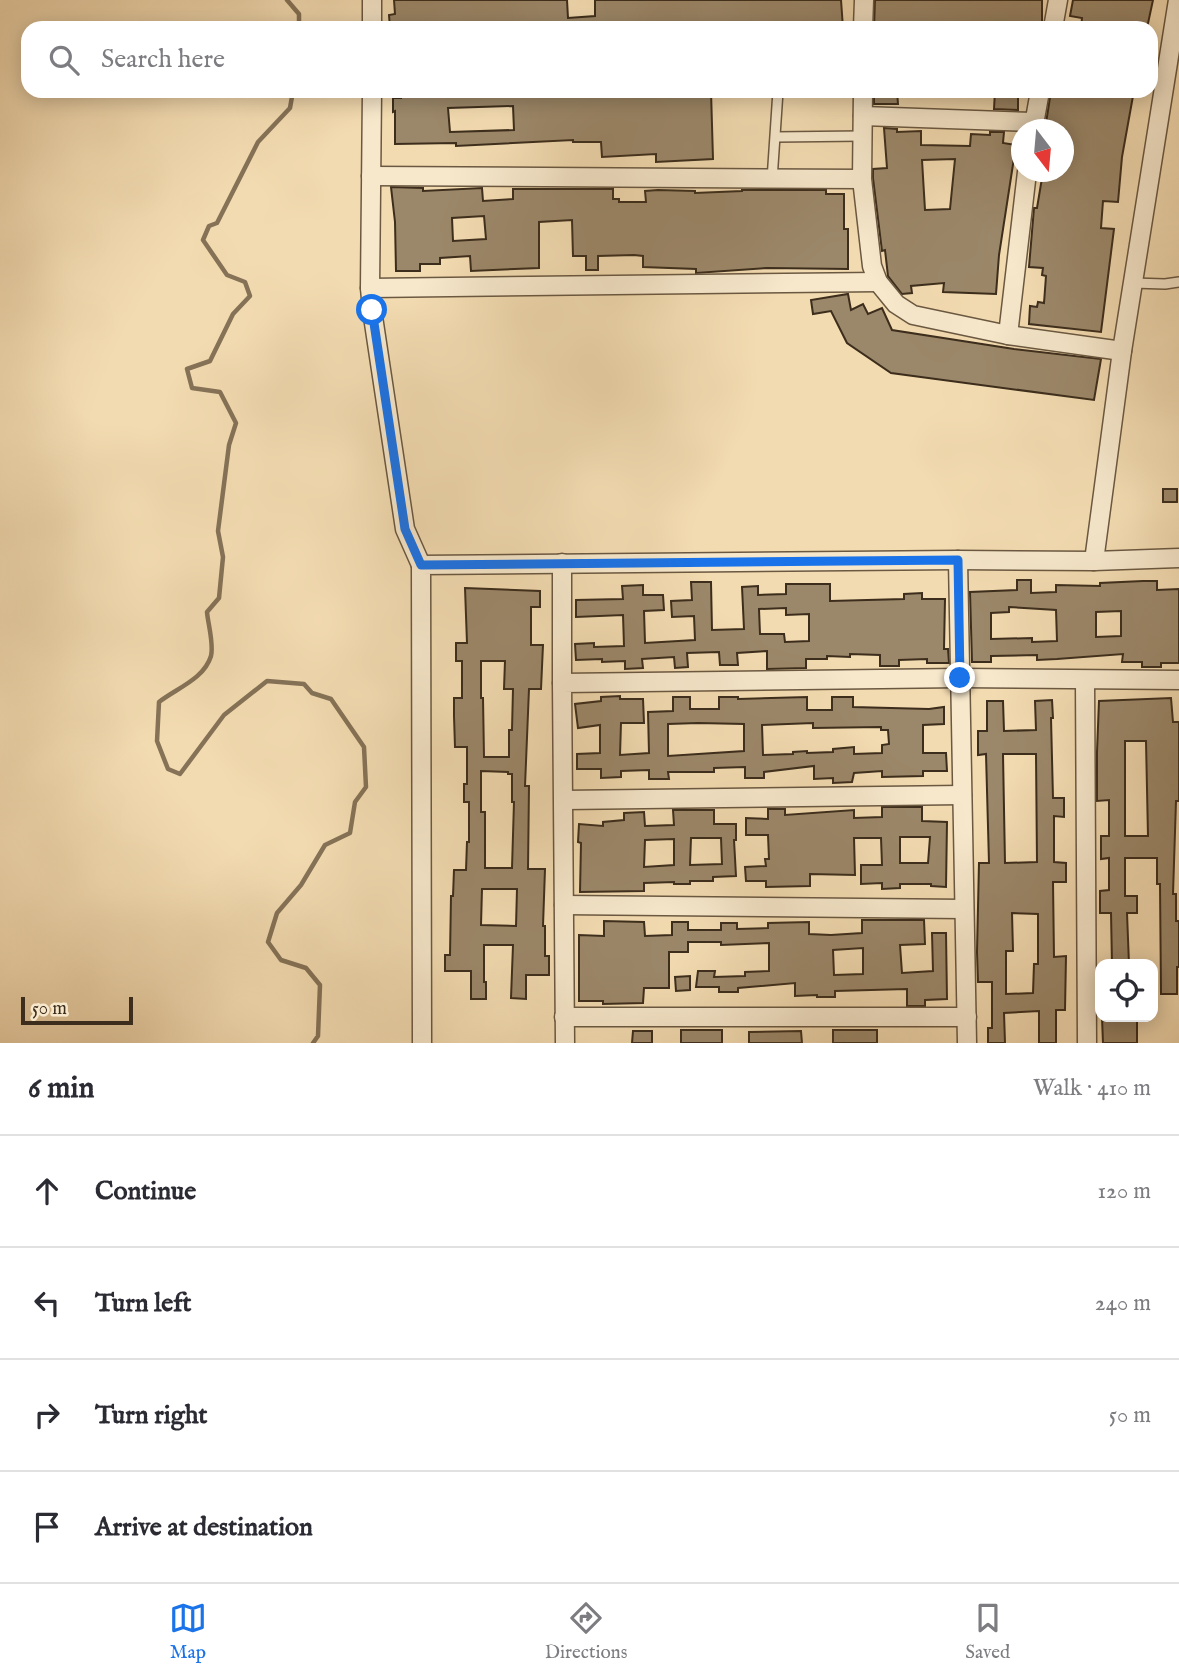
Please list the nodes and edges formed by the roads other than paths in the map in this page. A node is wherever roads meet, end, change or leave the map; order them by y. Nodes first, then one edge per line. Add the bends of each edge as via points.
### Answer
1 (372, 0) edge
2 (864, 0) edge
3 (1058, 0) edge
4 (1178, 0) edge
5 (372, 21) edge
6 (863, 21) edge
7 (1054, 21) edge
8 (372, 98) edge
9 (778, 98) edge
10 (863, 98) edge
11 (1039, 98) edge
12 (863, 116) junction
13 (1034, 119) edge
14 (1011, 125) edge
15 (776, 136) junction
16 (862, 136) junction
17 (371, 176) junction
18 (862, 179) junction
19 (772, 180) junction
20 (1026, 182) edge
21 (878, 282) junction
22 (1133, 282) junction
23 (1179, 282) edge
24 (370, 288) junction
25 (1008, 335) junction
26 (1122, 351) junction
27 (1179, 558) edge
28 (958, 560) junction
29 (1094, 561) junction
30 (562, 563) junction
31 (421, 565) junction
32 (960, 678) junction
33 (1086, 680) junction
34 (1179, 680) edge
35 (562, 683) junction
36 (962, 795) junction
37 (564, 800) junction
38 (564, 905) junction
39 (964, 909) junction
40 (564, 1017) junction
41 (967, 1017) junction
42 (422, 1043) edge
43 (565, 1043) edge
44 (967, 1043) edge
45 (1087, 1043) edge

1 - 5 street
2 - 6 street
3 - 7 street
4 - 22 street
8 - 17 street
9 - 15 lane
10 - 12 street
11 - 13 street
12 - 14 street
12 - 16 street
15 - 16 lane
15 - 19 lane
16 - 18 street
17 - 19 street
17 - 24 street
18 - 19 street
18 - 21 street
20 - 25 street
21 - 24 street
21 - 25 street via 896,304 913,315
22 - 23 lane
22 - 26 street
24 - 31 street via 405,529
25 - 26 street
26 - 29 street
27 - 29 street
28 - 29 street
28 - 30 street
28 - 32 street
30 - 31 street
30 - 35 street
31 - 42 street
32 - 33 street
32 - 35 street
32 - 36 street
33 - 34 street
33 - 45 street
35 - 37 street
36 - 37 street
36 - 39 street
37 - 38 street
38 - 39 street
38 - 40 street
39 - 41 street
40 - 41 street
40 - 43 street
41 - 44 street

